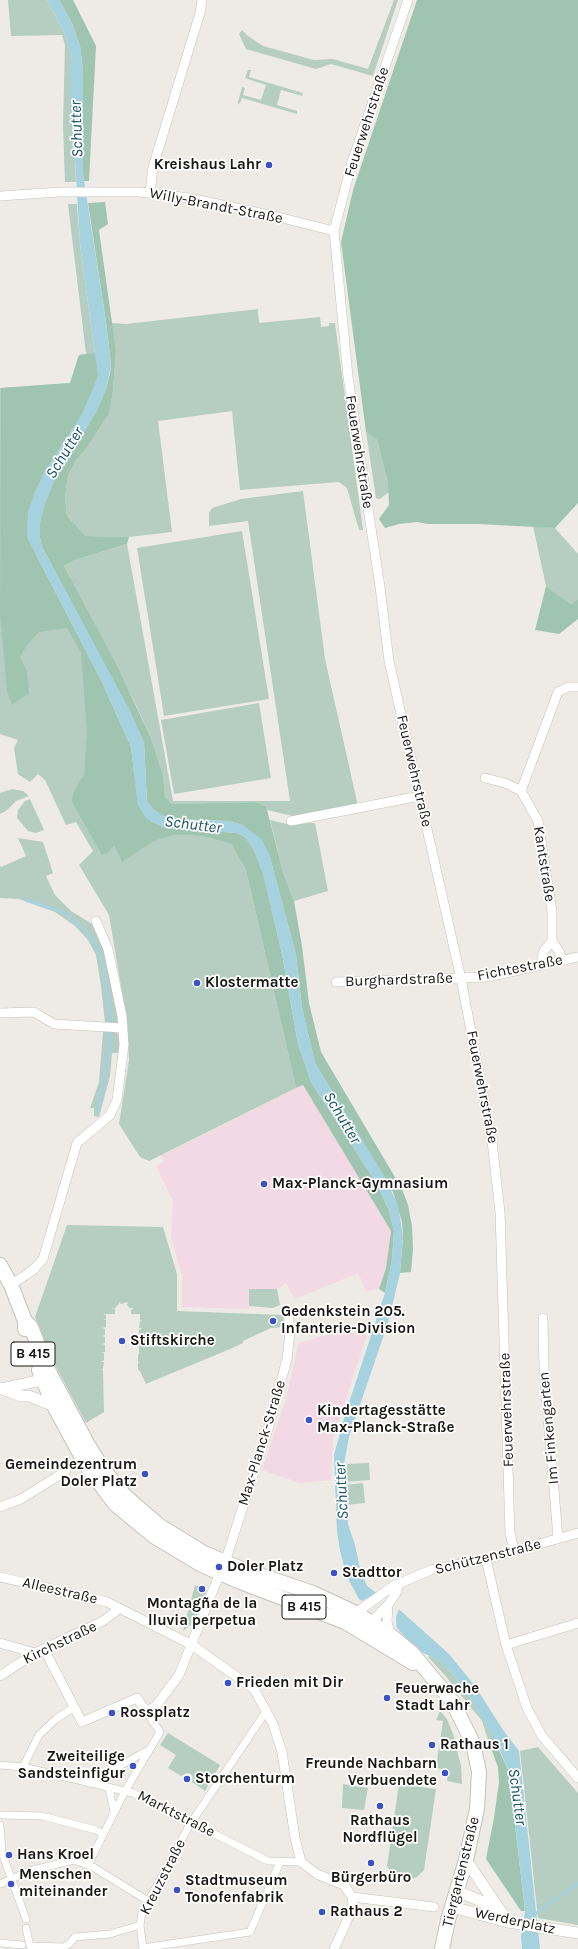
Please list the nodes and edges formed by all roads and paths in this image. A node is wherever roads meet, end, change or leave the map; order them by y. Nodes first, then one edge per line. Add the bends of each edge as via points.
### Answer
1 (202, 0) edge
2 (408, 0) edge
3 (150, 193) junction
4 (0, 196) edge
5 (334, 231) junction
6 (578, 687) edge
7 (485, 778) dead end
8 (521, 791) junction
9 (420, 796) junction
10 (291, 821) dead end
11 (96, 921) dead end
12 (552, 941) junction
13 (578, 957) edge
14 (561, 960) junction
15 (542, 964) junction
16 (461, 978) junction
17 (336, 982) dead end
18 (0, 1013) edge
19 (119, 1028) junction
20 (1, 1271) edge
21 (11, 1285) junction
22 (288, 1310) dead end
23 (543, 1318) dead end
24 (46, 1381) junction
25 (0, 1388) edge
26 (29, 1396) junction
27 (54, 1406) junction
28 (66, 1471) dead end
29 (0, 1507) edge
30 (578, 1533) edge
31 (558, 1538) junction
32 (514, 1550) junction
33 (486, 1559) junction
34 (222, 1568) junction
35 (0, 1577) edge
36 (399, 1584) junction
37 (388, 1604) junction
38 (119, 1609) junction
39 (356, 1613) junction
40 (372, 1623) junction
41 (578, 1623) edge
42 (358, 1631) junction
43 (390, 1635) junction
44 (0, 1643) edge
45 (192, 1645) junction
46 (506, 1645) junction
47 (44, 1649) junction
48 (35, 1653) junction
49 (423, 1667) junction
50 (0, 1676) edge
51 (74, 1707) junction
52 (267, 1710) junction
53 (146, 1711) junction
54 (151, 1748) junction
55 (0, 1765) edge
56 (23, 1767) junction
57 (578, 1778) edge
58 (89, 1783) junction
59 (109, 1788) junction
60 (125, 1791) junction
61 (114, 1812) junction
62 (0, 1815) edge
63 (192, 1822) junction
64 (0, 1825) edge
65 (103, 1834) junction
66 (466, 1860) junction
67 (280, 1862) junction
68 (301, 1862) junction
69 (88, 1865) junction
70 (11, 1878) junction
71 (0, 1884) edge
72 (457, 1891) junction
73 (352, 1897) junction
74 (148, 1901) junction
75 (452, 1907) junction
76 (434, 1908) dead end
77 (26, 1919) dead end
78 (508, 1922) junction
79 (140, 1925) junction
80 (26, 1928) dead end
81 (578, 1933) edge
82 (0, 1943) edge
83 (22, 1945) dead end
84 (143, 1949) edge
85 (334, 1949) edge
86 (442, 1949) edge

1 - 3 street via 153,167
2 - 5 street, Feuerwehrstraße via 352,162
3 - 4 street, Willy-Brandt-Straße via 94,191
3 - 5 street, Willy-Brandt-Straße via 202,201
5 - 9 street, Feuerwehrstraße via 348,377 389,661
6 - 8 street via 568,687 558,692
7 - 8 street via 508,784
8 - 12 street, Kantstraße via 538,821 552,912
9 - 10 street
9 - 16 street, Feuerwehrstraße
11 - 19 street via 108,949
12 - 14 street, Kantstraße via 560,953
12 - 15 street via 544,951
13 - 14 street, Fichtestraße
14 - 15 street, Fichtestraße
15 - 16 street, Fichtestraße via 488,977
16 - 17 street, Burghardstraße
16 - 32 street, Feuerwehrstraße via 492,1141 500,1212 510,1533
18 - 19 street via 34,1012 54,1024
19 - 21 street via 124,1045 117,1100 110,1115 77,1143 43,1258 33,1270
20 - 21 main road, B 415
21 - 24 main road, B 415 via 25,1321 25,1330
22 - 34 street, Max-Planck-Straße via 290,1333 287,1359 268,1429
23 - 31 street, Im Finkengarten via 544,1369
24 - 25 street
24 - 26 street
24 - 27 main road, Tiergartenstraße / B 415
24 - 34 main road, Tiergartenstraße / B 415 via 97,1461 121,1492 160,1526 204,1553
25 - 26 street via 21,1396
26 - 27 street
27 - 34 main road, Tiergartenstraße / B 415 via 86,1465 115,1504 155,1537 200,1564
28 - 29 street via 22,1499
30 - 31 street, Schützenstraße
31 - 32 street, Schützenstraße
32 - 33 street, Schützenstraße
33 - 36 street, Schützenstraße via 431,1570
33 - 46 street
34 - 39 main road, Tiergartenstraße / B 415 via 313,1593
34 - 42 main road, Tiergartenstraße / B 415 via 345,1622
34 - 45 street
35 - 38 street, Alleestraße via 107,1602
36 - 37 street
36 - 39 street, Schützenstraße
37 - 40 street
37 - 43 street via 387,1621
38 - 45 street, Alleestraße
38 - 47 street, Kirchstraße via 103,1621
39 - 40 main road, Tiergartenstraße / B 415
40 - 42 street
40 - 43 main road, Tiergartenstraße / B 415
41 - 46 street
42 - 49 main road, Tiergartenstraße / B 415
43 - 49 main road, Tiergartenstraße / B 415 via 412,1653
44 - 48 street
45 - 52 street, Alleestraße via 254,1688
45 - 53 street via 179,1675 156,1706
46 - 57 street via 527,1708 542,1736
47 - 48 street, Kirchstraße
47 - 51 street
48 - 50 street, Kirchstraße
49 - 66 main road, Tiergartenstraße / B 415 via 452,1701 473,1742 479,1772 477,1809
51 - 53 street via 82,1722 137,1698
51 - 56 street via 56,1719 39,1736
52 - 63 street, Kreuzstraße
52 - 68 street, Alleestraße via 282,1752
53 - 54 street via 160,1732
54 - 58 street
54 - 60 street
55 - 56 street, Marktstraße
56 - 58 street, Marktstraße
58 - 59 street, Marktstraße
59 - 60 street, Marktstraße
59 - 61 street
60 - 61 street
60 - 63 street, Marktstraße via 133,1792
61 - 65 street
62 - 65 street via 42,1816
63 - 67 street, Marktstraße via 268,1861
63 - 74 street, Kreuzstraße
64 - 70 street via 2,1853
65 - 69 street
66 - 72 main road, Tiergartenstraße / B 415
66 - 78 street
67 - 68 street, Marktstraße
67 - 84 street via 250,1932
68 - 73 street via 317,1874 344,1885
69 - 70 street via 74,1860 61,1862
69 - 74 street
70 - 71 street
70 - 77 street
72 - 75 main road, Tiergartenstraße / B 415
72 - 78 street via 480,1901
73 - 76 street
73 - 85 street via 350,1914
74 - 79 street, Kreuzstraße
75 - 78 street, Werderplatz
75 - 86 main road, Tiergartenstraße / B 415
78 - 81 street, Werderplatz
79 - 80 street via 110,1934 75,1936 64,1947 30,1946
79 - 84 street, Kreuzstraße
82 - 83 street

